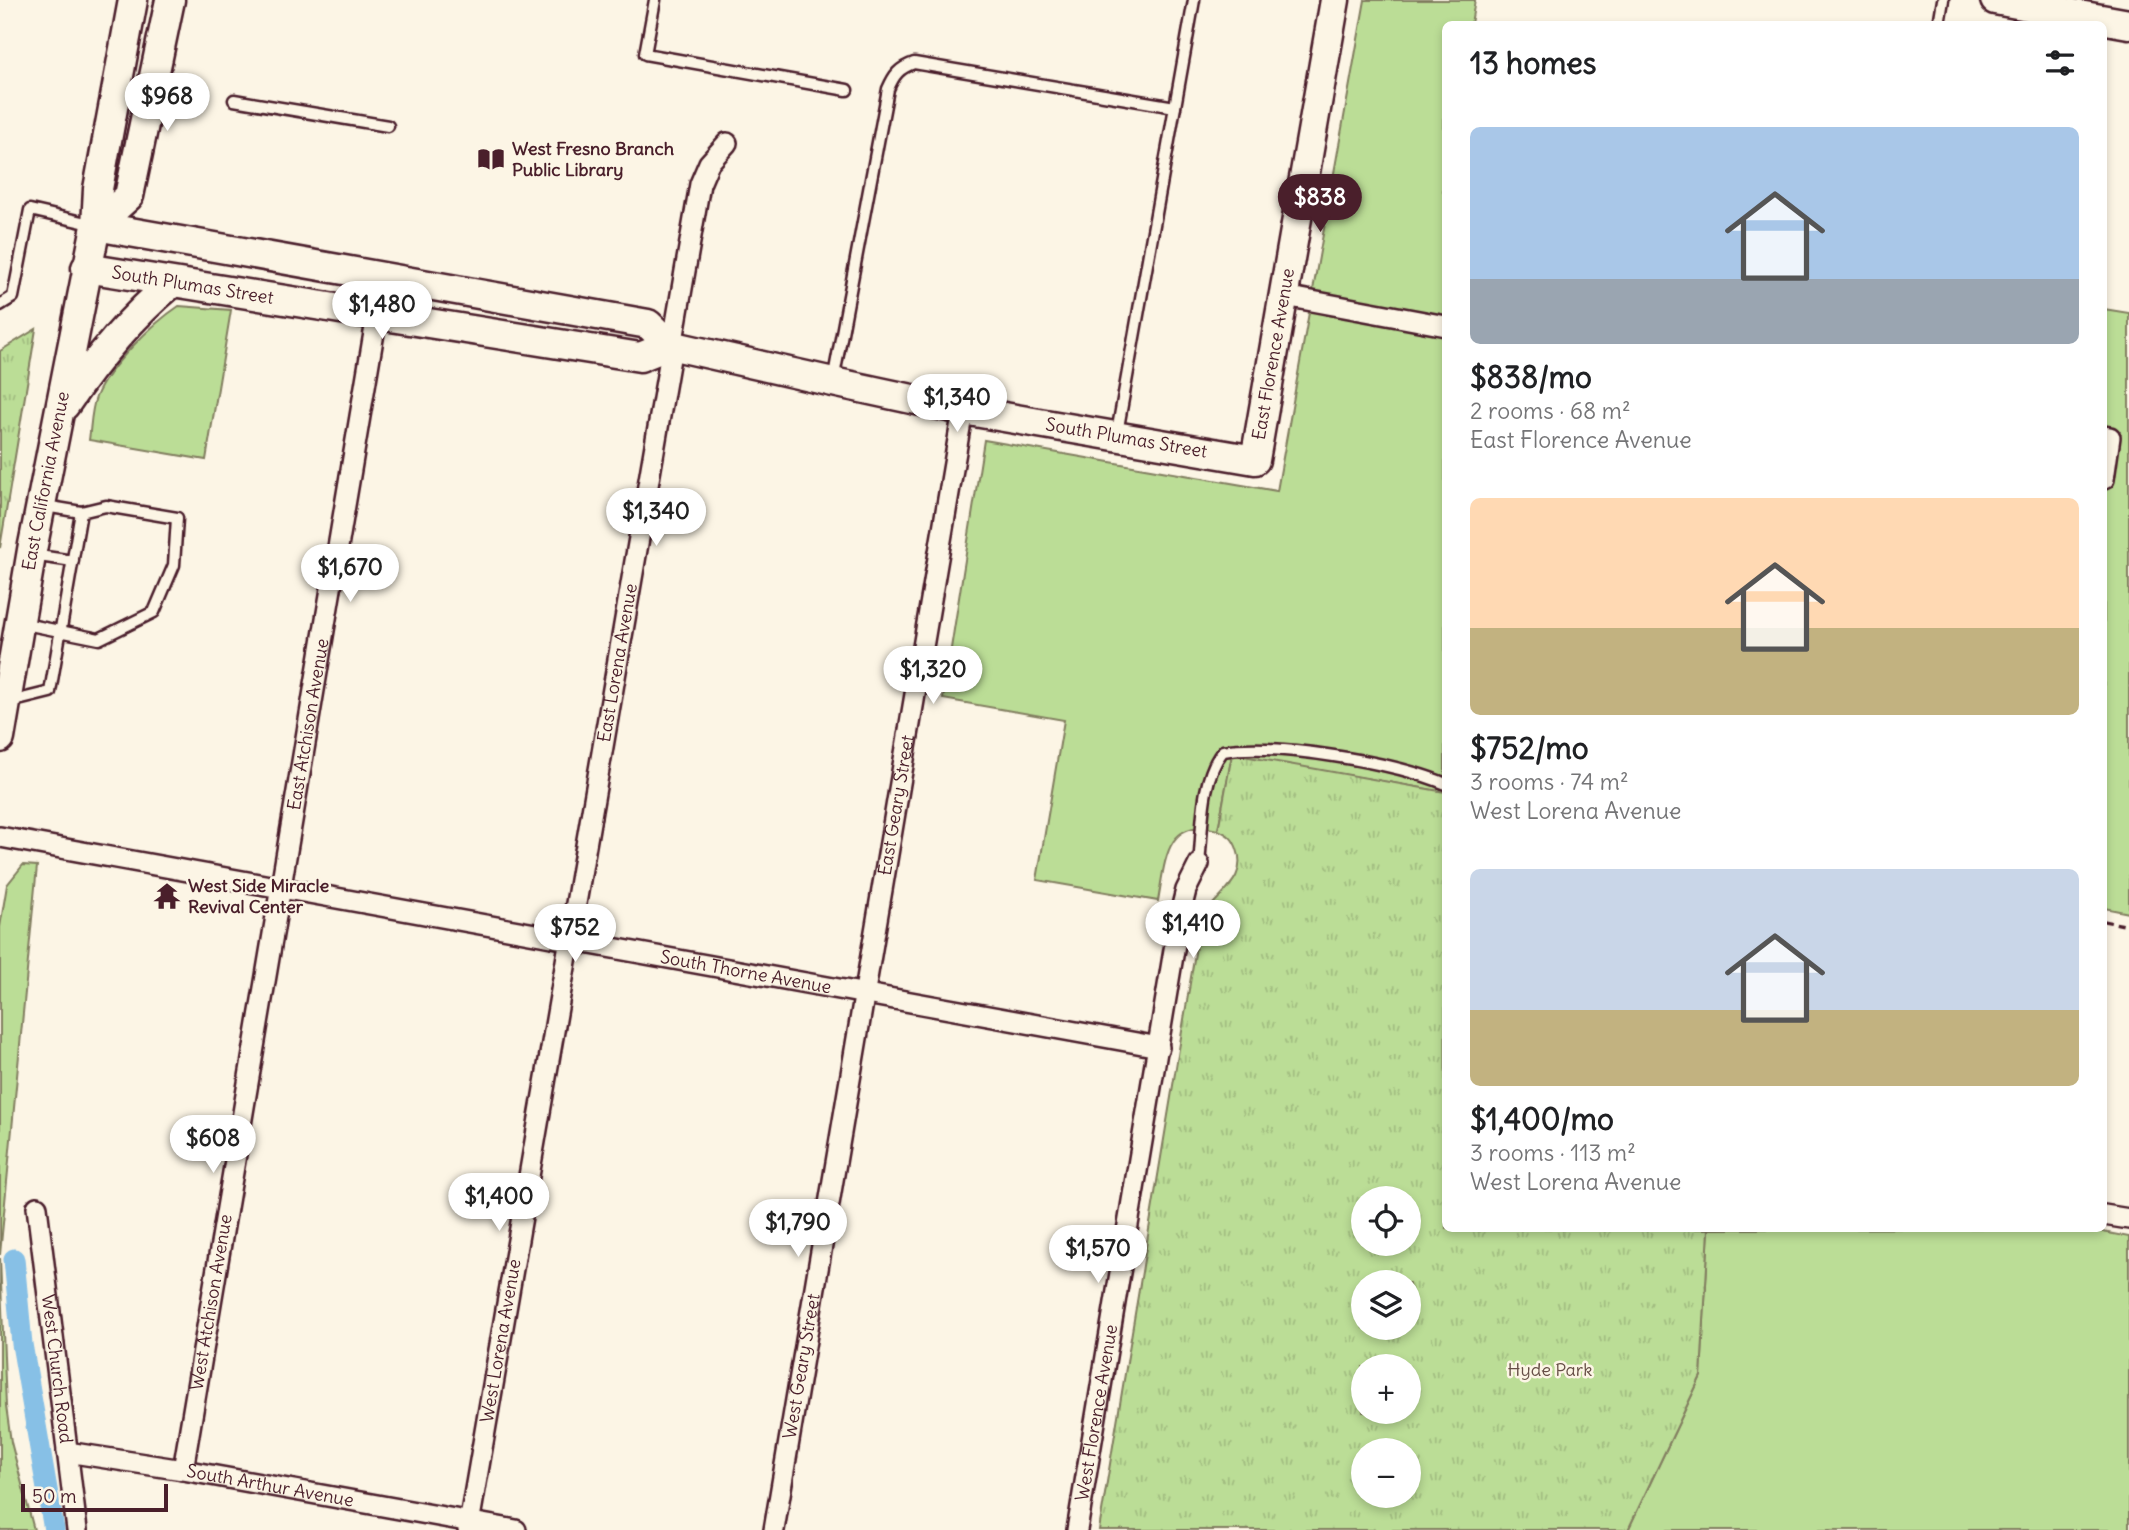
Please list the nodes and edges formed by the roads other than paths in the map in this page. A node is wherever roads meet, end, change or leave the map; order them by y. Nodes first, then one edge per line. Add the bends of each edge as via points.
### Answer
1 (133, 0) edge
2 (170, 0) edge
3 (655, 0) edge
4 (1194, 0) edge
5 (1335, 0) edge
6 (1943, 0) edge
7 (1995, 0) edge
8 (1940, 21) edge
9 (2129, 24) edge
10 (847, 90) dead end
11 (234, 100) dead end
12 (1175, 107) junction
13 (388, 126) dead end
14 (727, 143) dead end
15 (96, 226) junction
16 (86, 268) junction
17 (173, 283) junction
18 (1284, 296) junction
19 (0, 305) edge
20 (377, 315) junction
21 (1442, 325) edge
22 (670, 345) junction
23 (833, 382) junction
24 (963, 410) junction
25 (58, 416) junction
26 (2107, 436) edge
27 (1117, 437) junction
28 (2107, 458) edge
29 (1255, 460) joint
30 (41, 505) junction
31 (81, 512) junction
32 (32, 555) junction
33 (73, 561) junction
34 (20, 623) junction
35 (60, 631) junction
36 (6, 653) edge
37 (6, 703) junction
38 (0, 738) edge
39 (1442, 783) edge
40 (0, 837) edge
41 (1199, 864) joint
42 (283, 887) junction
43 (569, 943) junction
44 (862, 995) junction
45 (1159, 1048) junction
46 (37, 1207) dead end
47 (2107, 1215) edge
48 (2129, 1219) edge
49 (67, 1452) junction
50 (183, 1470) junction
51 (469, 1526) edge
52 (77, 1530) edge
53 (516, 1530) edge
54 (774, 1530) edge
55 (1077, 1530) edge

1 - 15 street, East California Avenue via 98,189
2 - 15 street via 129,196
3 - 10 lane via 645,54
4 - 12 lane
5 - 18 street, East Florence Avenue
6 - 8 lane
7 - 9 street
11 - 13 lane
12 - 23 lane via 914,63 903,66 888,89
12 - 27 lane
14 - 22 street, East Lorena Avenue via 709,163 700,184
15 - 16 street, East California Avenue
15 - 19 lane via 30,210 13,297
15 - 22 street, South Plumas Street via 648,324
16 - 17 street, South Plumas Street
16 - 25 street, East California Avenue
17 - 20 street, South Plumas Street
17 - 25 street via 140,310
18 - 21 street
18 - 29 street, East Florence Avenue
20 - 22 street, South Plumas Street via 640,357
20 - 42 street, East Atchison Avenue
22 - 23 street, South Plumas Street
22 - 43 street, East Lorena Avenue
23 - 24 street, South Plumas Street
24 - 27 street, South Plumas Street
24 - 44 street, East Geary Street
25 - 30 street, East California Avenue
26 - 28 street
27 - 29 street, South Plumas Street
30 - 31 lane
30 - 32 street, East California Avenue
31 - 33 lane
31 - 35 lane via 106,506 177,518 174,565 154,612 99,639
32 - 33 lane
32 - 34 street, East California Avenue
33 - 35 lane
34 - 35 lane
34 - 36 street, East California Avenue
35 - 37 lane via 50,692
36 - 37 street, East California Avenue
37 - 38 street, East California Avenue
39 - 41 lane via 1340,759 1245,748 1223,751 1210,776
40 - 42 street, South Thorne Avenue
41 - 45 street via 1180,914
42 - 43 street, South Thorne Avenue
42 - 50 street, West Atchison Avenue
43 - 44 street, South Thorne Avenue
43 - 51 street, West Lorena Avenue
44 - 45 street, South Thorne Avenue
44 - 54 street, West Geary Street
45 - 55 street, West Florence Avenue
46 - 49 street, West Church Road
47 - 48 street
49 - 50 street, South Arthur Avenue
49 - 52 street, West Church Road
50 - 51 street, South Arthur Avenue
51 - 53 street, South Arthur Avenue

